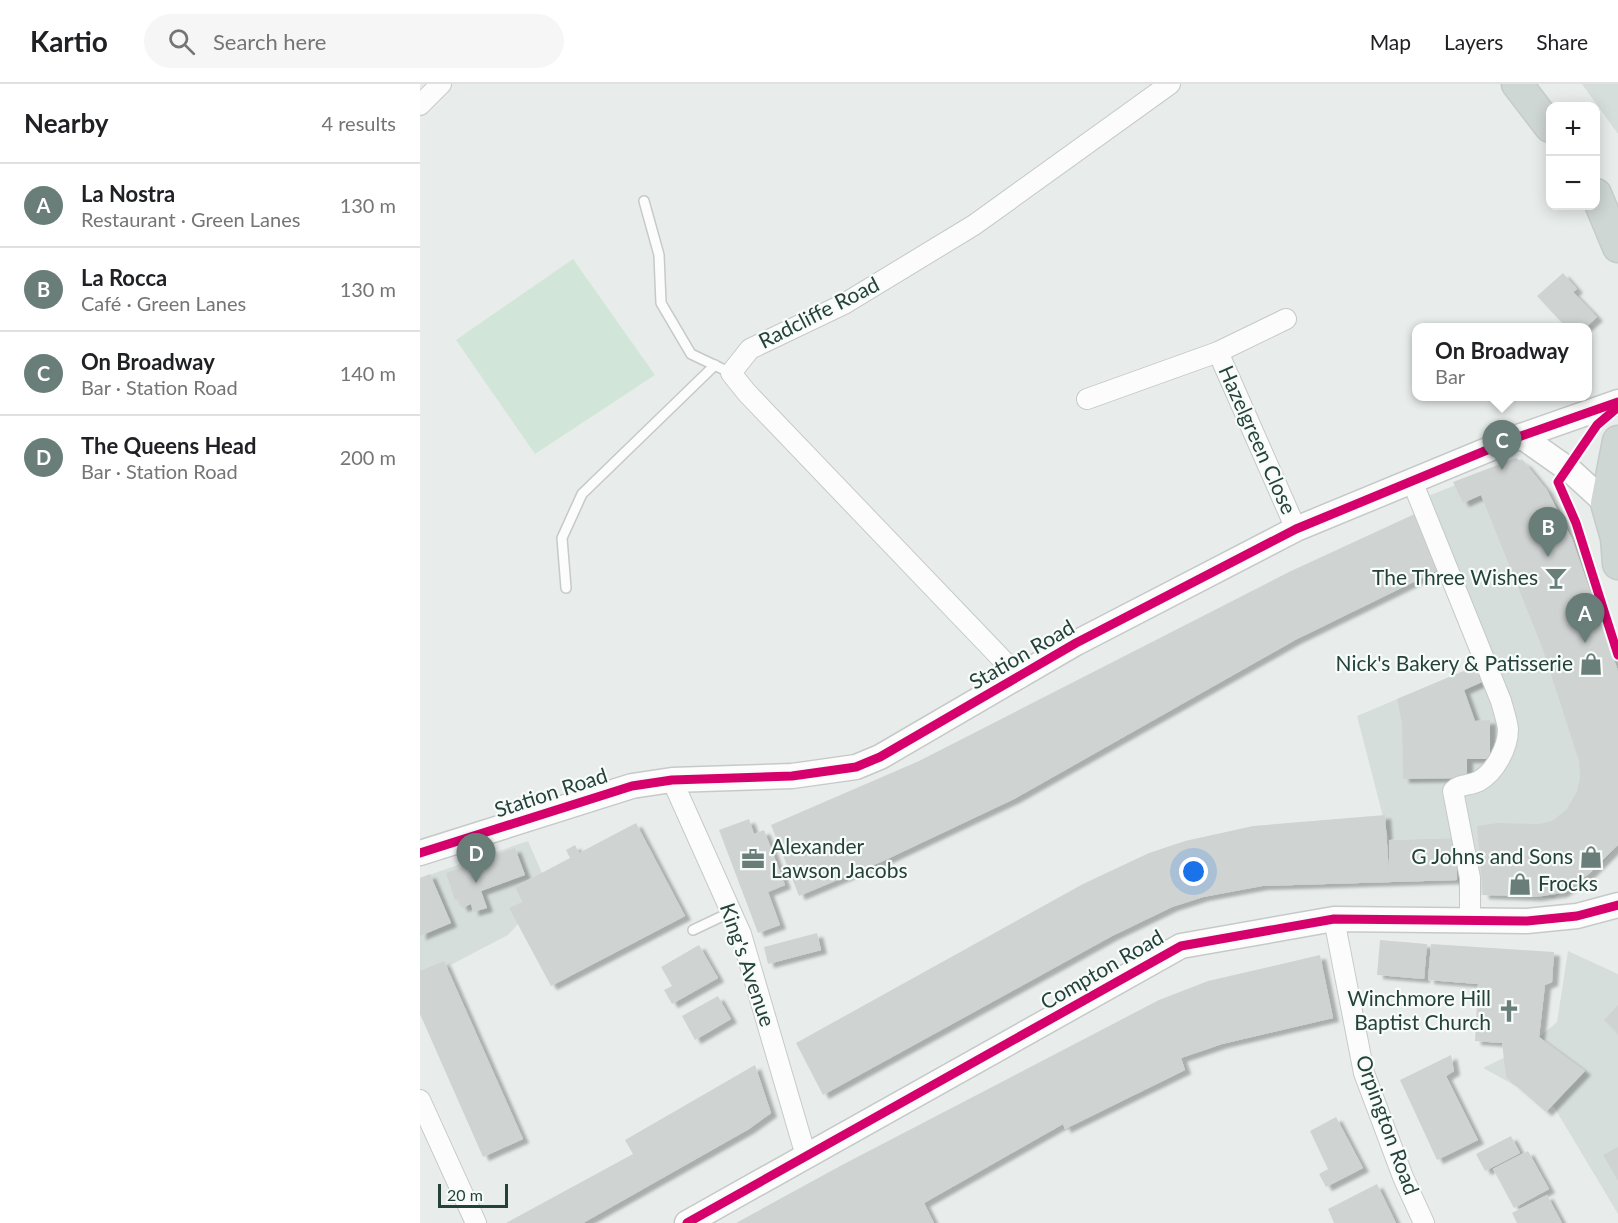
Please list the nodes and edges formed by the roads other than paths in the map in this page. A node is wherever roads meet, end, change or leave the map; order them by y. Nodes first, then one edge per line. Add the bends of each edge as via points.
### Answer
1 (441, 84) edge
2 (1170, 84) edge
3 (1517, 84) edge
4 (420, 105) edge
5 (1546, 121) edge
6 (644, 201) dead end
7 (1600, 203) edge
8 (1615, 235) edge
9 (1286, 319) dead end
10 (1218, 351) junction
11 (723, 369) junction
12 (1087, 399) dead end
13 (1618, 402) edge
14 (1521, 436) junction
15 (1618, 441) edge
16 (1412, 481) junction
17 (1606, 503) junction
18 (1296, 529) junction
19 (1617, 545) edge
20 (566, 588) dead end
21 (1020, 678) junction
22 (672, 780) junction
23 (420, 854) edge
24 (1618, 905) edge
25 (731, 912) junction
26 (1334, 919) junction
27 (1470, 920) junction
28 (693, 930) dead end
29 (420, 1100) edge
30 (806, 1156) junction
31 (476, 1223) edge
32 (687, 1223) edge
33 (1425, 1223) edge

1 - 4 street
2 - 11 street, Radcliffe Road via 974,225 844,304 750,349
3 - 5 main road
6 - 11 lane via 658,255 661,303 691,354
7 - 8 main road
9 - 10 street
10 - 12 street
10 - 18 street, Hazelgreen Close
11 - 20 lane via 582,494 562,538
11 - 21 street
13 - 14 street, Station Road
14 - 16 street, Station Road
14 - 17 street via 1572,472
15 - 17 main road
16 - 18 street, Station Road
16 - 27 street via 1501,701 1508,729 1490,774 1453,791 1470,878
17 - 19 main road
18 - 21 street, Station Road via 1076,643
21 - 22 street, Station Road via 856,767 792,776
22 - 23 street, Station Road via 632,786
22 - 25 street, King's Avenue
24 - 27 street, Compton Road via 1577,916 1527,921
25 - 28 lane
25 - 30 street, King's Avenue via 741,934
26 - 27 street, Compton Road
26 - 30 street, Compton Road via 1181,946
26 - 33 street, Orpington Road via 1364,1073 1403,1177
29 - 31 street
30 - 32 street, Compton Road

